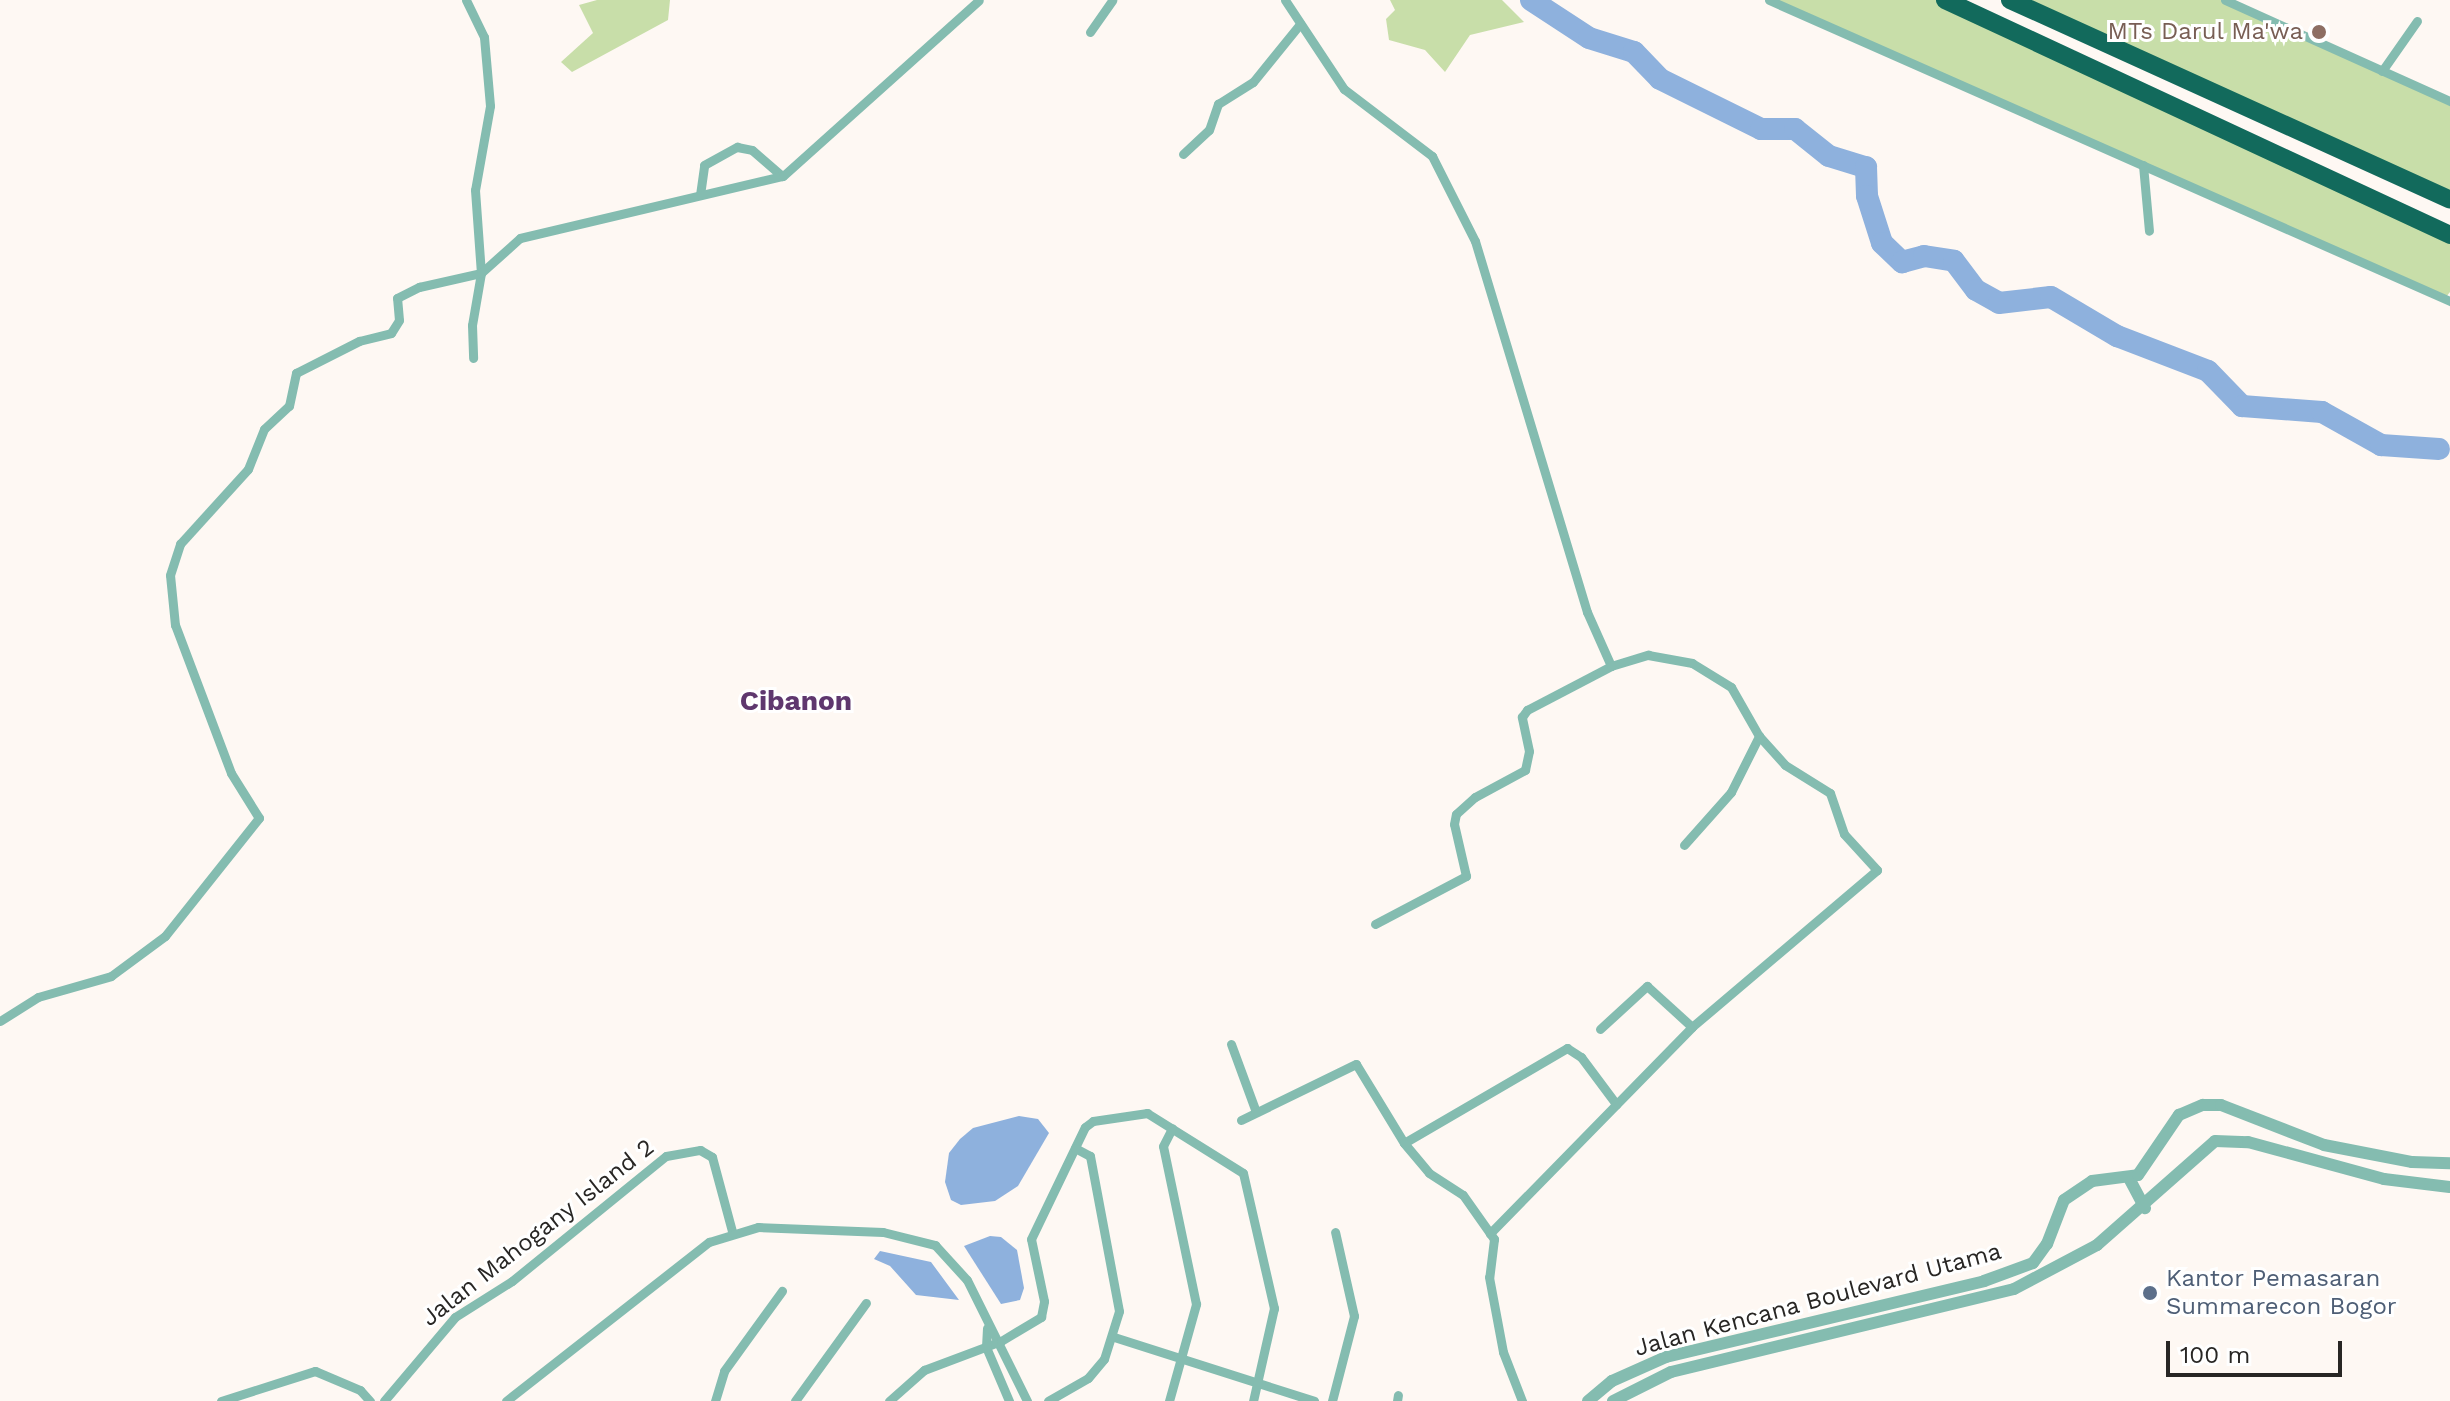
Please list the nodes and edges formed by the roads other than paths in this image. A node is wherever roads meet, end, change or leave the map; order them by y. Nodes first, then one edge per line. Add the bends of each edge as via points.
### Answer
1 (466, 0) edge
2 (979, 0) edge
3 (1112, 0) edge
4 (1285, 0) edge
5 (1769, 0) edge
6 (1945, 0) edge
7 (2010, 0) edge
8 (2225, 0) edge
9 (2417, 21) dead end
10 (1300, 24) junction
11 (1090, 32) dead end
12 (2382, 71) junction
13 (2450, 101) edge
14 (1183, 154) dead end
15 (2143, 165) junction
16 (783, 176) junction
17 (700, 195) junction
18 (2450, 200) edge
19 (2149, 231) dead end
20 (2450, 235) edge
21 (481, 273) junction
22 (2450, 301) edge
23 (473, 358) dead end
24 (1611, 666) junction
25 (1759, 736) junction
26 (1684, 845) dead end
27 (1375, 924) dead end
28 (0, 1021) edge
29 (1692, 1027) junction
30 (1600, 1029) dead end
31 (1231, 1044) dead end
32 (1616, 1104) junction
33 (1256, 1112) junction
34 (1241, 1120) dead end
35 (1172, 1128) junction
36 (1404, 1143) junction
37 (1075, 1148) junction
38 (2450, 1163) edge
39 (2130, 1180) junction
40 (2450, 1187) edge
41 (2145, 1208) junction
42 (732, 1231) junction
43 (1335, 1232) dead end
44 (1490, 1233) junction
45 (2033, 1263) junction
46 (2039, 1277) junction
47 (782, 1291) dead end
48 (866, 1303) dead end
49 (987, 1328) junction
50 (1114, 1337) junction
51 (1001, 1341) junction
52 (986, 1347) junction
53 (1184, 1360) junction
54 (1257, 1384) junction
55 (221, 1401) edge
56 (370, 1401) edge
57 (384, 1401) edge
58 (506, 1401) edge
59 (715, 1401) edge
60 (795, 1401) edge
61 (889, 1401) edge
62 (1009, 1401) edge
63 (1027, 1401) edge
64 (1048, 1401) edge
65 (1169, 1401) edge
66 (1253, 1401) edge
67 (1314, 1401) edge
68 (1332, 1401) edge
69 (1522, 1401) edge
70 (1588, 1401) edge
71 (1613, 1401) edge

1 - 21 street via 476,12 489,68 490,106 475,190
2 - 16 street
3 - 11 street
4 - 10 street
5 - 15 street
6 - 20 highway
7 - 18 highway
8 - 12 street
9 - 12 street
10 - 14 street via 1253,82 1218,104 1209,130
10 - 24 street via 1344,89 1432,156 1475,241 1587,612
12 - 13 street
15 - 19 street
15 - 22 street
16 - 17 street
16 - 17 street via 752,150 737,147 704,165
17 - 21 street via 520,238
21 - 23 street via 472,325
21 - 28 street via 419,287 397,298 399,320 391,333 359,341 296,373 289,406 264,429 252,463 180,544 173,561 175,625 231,773 259,818 165,936 111,976 38,997
24 - 25 street via 1648,655 1692,663 1731,687
24 - 27 street via 1522,717 1529,751 1525,770 1475,797 1456,814 1466,876
25 - 26 street via 1731,792
25 - 29 street via 1785,765 1830,793 1844,834 1877,870
29 - 30 street via 1647,986
29 - 32 street
31 - 33 street
32 - 36 street via 1581,1057 1567,1048
32 - 44 street
33 - 34 street
33 - 36 street via 1356,1064
35 - 37 street via 1147,1113 1093,1121
35 - 53 street via 1163,1146 1196,1304
35 - 54 street via 1243,1173 1274,1308
36 - 44 street via 1429,1173 1463,1195
37 - 50 street via 1090,1156 1115,1276 1119,1311
37 - 51 street via 1031,1239 1044,1301 1041,1317
38 - 39 street via 2412,1162 2324,1145 2221,1105 2203,1105 2179,1115 2147,1167
39 - 41 street
39 - 45 street, Jalan Kencana Boulevard Utama via 2092,1181 2064,1200 2047,1244
40 - 41 street, Jalan Kencana Boulevard Utama via 2346,1171 2229,1138 2203,1149
41 - 46 street, Jalan Kencana Boulevard Utama via 2097,1245
42 - 49 street via 758,1227 911,1235 935,1245 953,1261
42 - 57 street, Jalan Mahogany Island 2 via 712,1157 700,1150 666,1156 512,1281 455,1317
42 - 58 street via 709,1242
43 - 68 street via 1354,1316
44 - 69 street via 1497,1246 1489,1277 1503,1352
45 - 46 street
45 - 70 street, Jalan Kencana Boulevard Utama via 1984,1281 1666,1357 1612,1381
46 - 71 street, Jalan Kencana Boulevard Utama via 1988,1297 1671,1372
47 - 59 street via 724,1371
48 - 60 street
49 - 51 street
49 - 52 street
50 - 53 street
50 - 64 street via 1088,1378
51 - 52 street
51 - 63 street
52 - 61 street via 924,1370
52 - 62 street
53 - 54 street
53 - 65 street
54 - 66 street
54 - 67 street
55 - 56 street via 315,1371 360,1390

